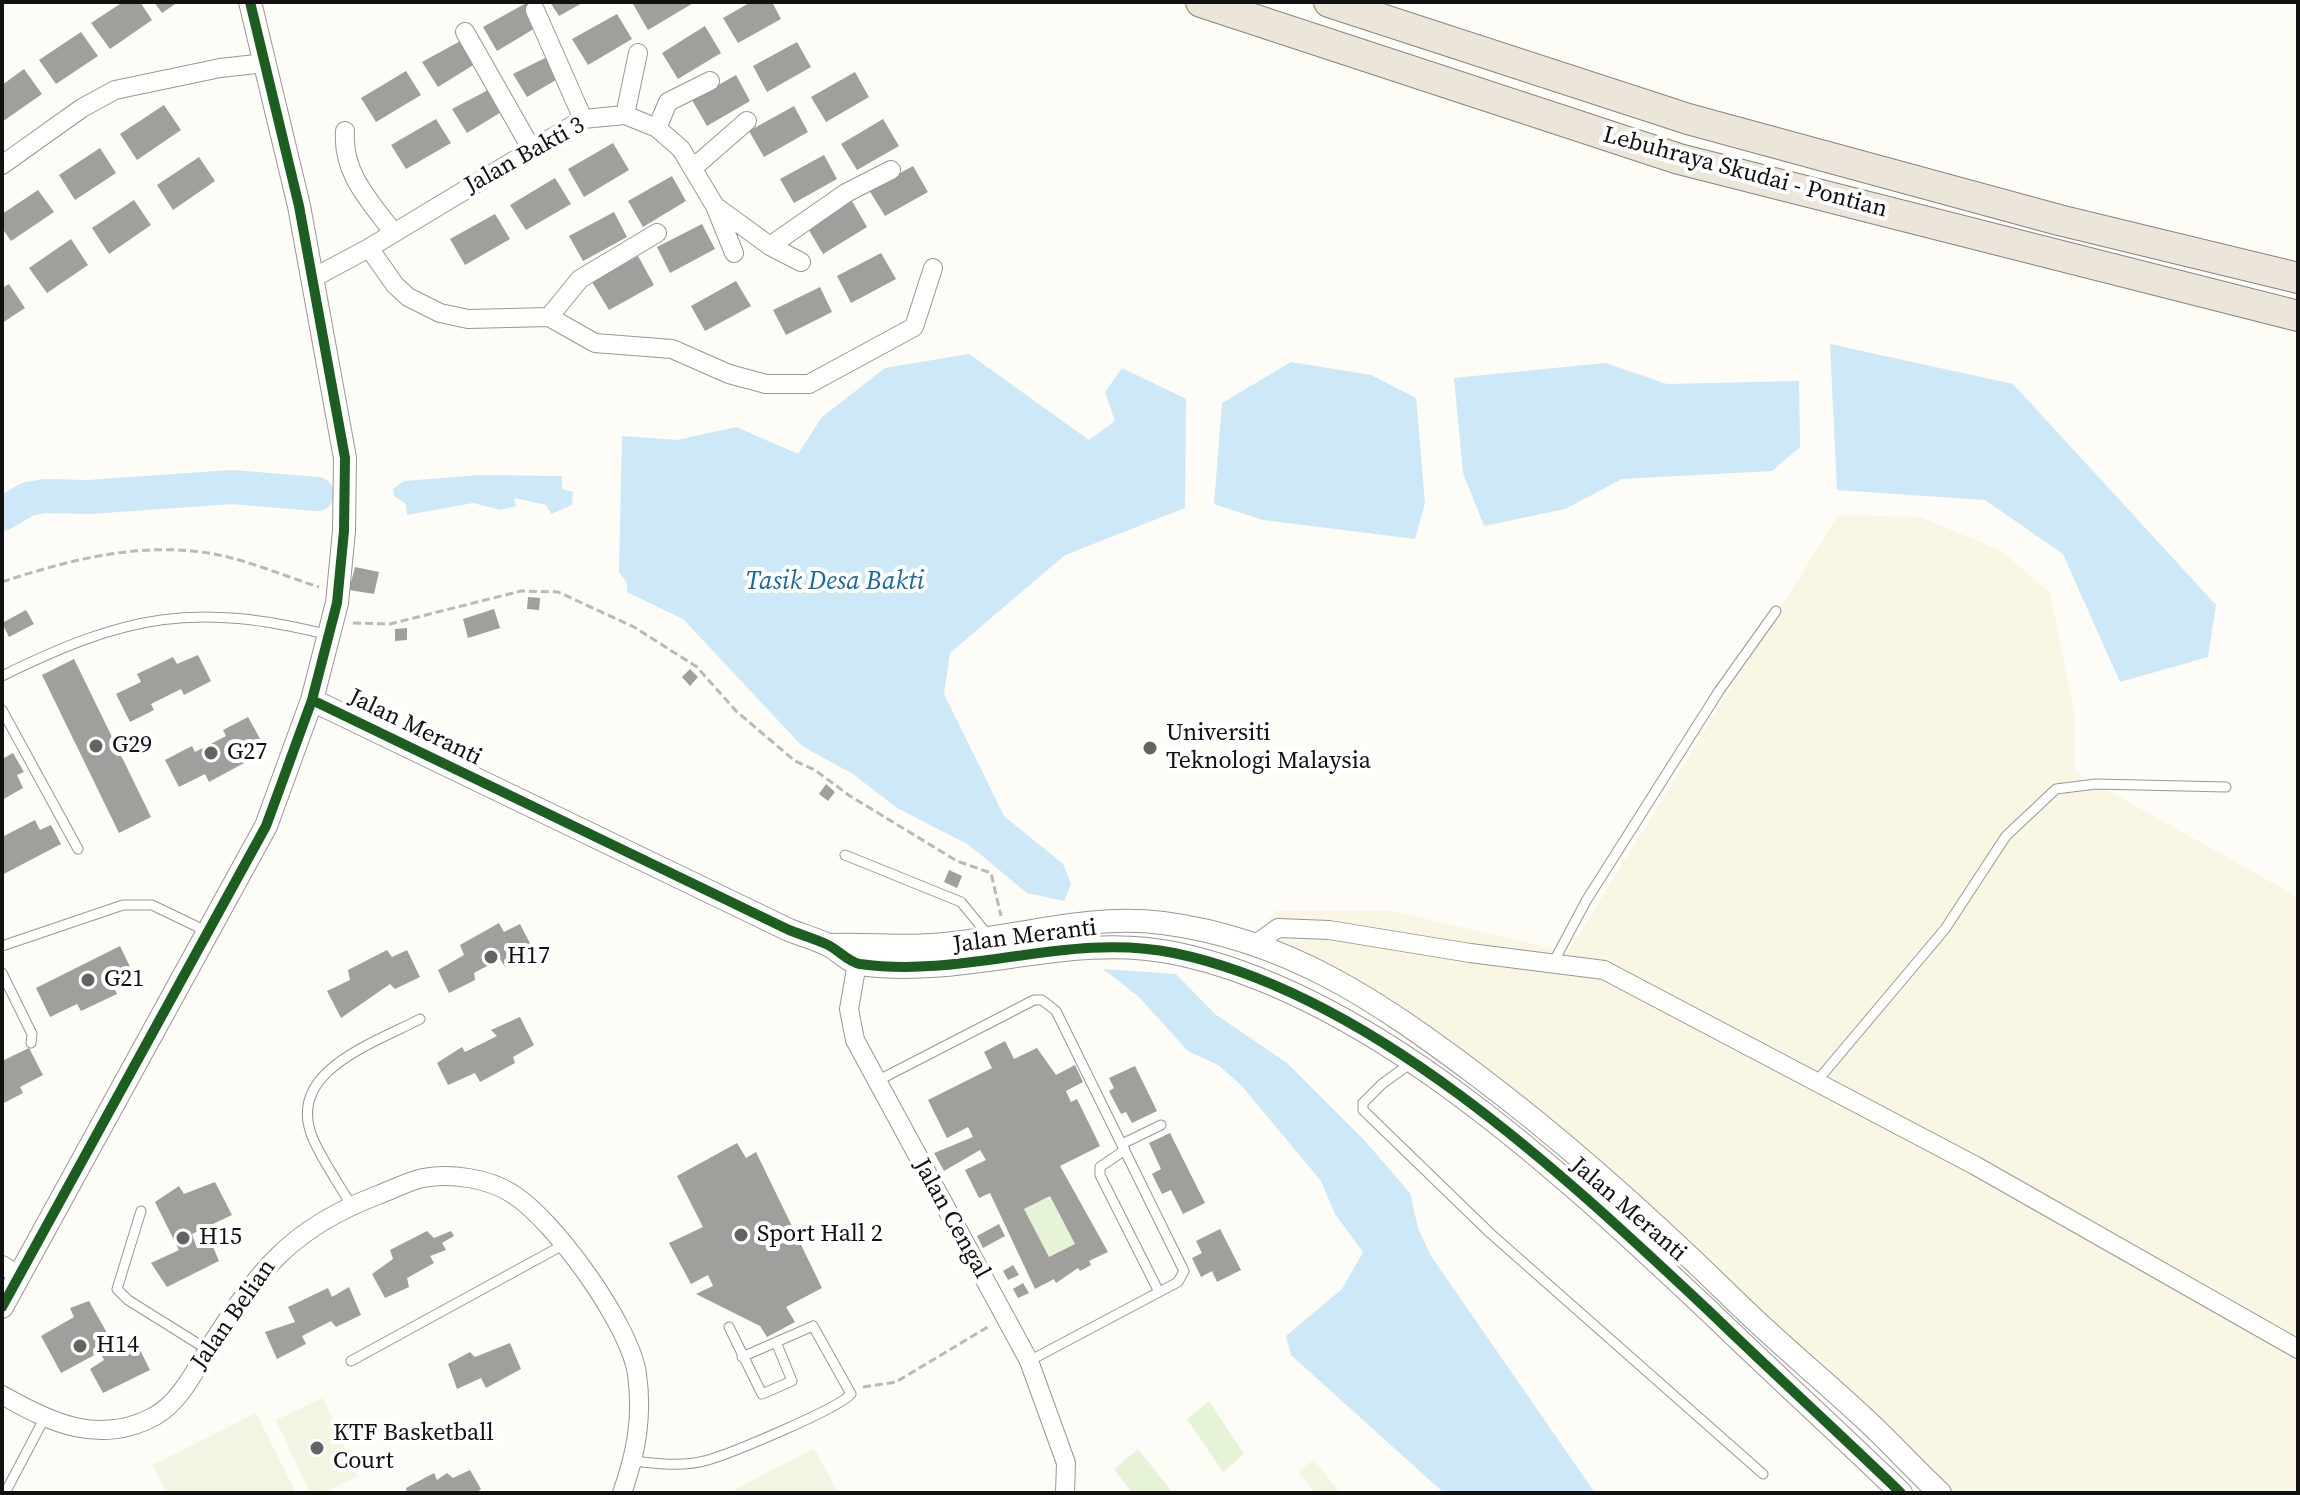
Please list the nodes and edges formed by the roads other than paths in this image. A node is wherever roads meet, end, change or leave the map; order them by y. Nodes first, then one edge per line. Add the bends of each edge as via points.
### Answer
1 (250, 2) edge
2 (1201, 2) edge
3 (1329, 2) edge
4 (535, 10) dead end
5 (465, 32) dead end
6 (638, 53) dead end
7 (265, 63) junction
8 (710, 81) dead end
9 (625, 115) junction
10 (583, 119) junction
11 (747, 121) dead end
12 (657, 128) junction
13 (345, 131) dead end
14 (531, 148) junction
15 (2, 165) edge
16 (693, 168) junction
17 (891, 170) dead end
18 (715, 206) junction
19 (393, 232) junction
20 (657, 233) dead end
21 (770, 246) junction
22 (369, 248) junction
23 (734, 253) dead end
24 (801, 262) dead end
25 (933, 268) dead end
26 (313, 278) junction
27 (2298, 278) edge
28 (2298, 316) edge
29 (549, 317) junction
30 (1776, 611) dead end
31 (331, 629) junction
32 (2, 676) edge
33 (312, 700) junction
34 (2, 710) edge
35 (13, 730) junction
36 (2, 735) edge
37 (2226, 787) dead end
38 (78, 849) dead end
39 (845, 855) dead end
40 (209, 933) junction
41 (996, 936) junction
42 (2, 946) edge
43 (1253, 946) junction
44 (858, 954) junction
45 (1553, 963) junction
46 (2, 973) edge
47 (420, 1019) dead end
48 (31, 1043) dead end
49 (1411, 1063) junction
50 (877, 1081) junction
51 (1817, 1081) junction
52 (1161, 1125) dead end
53 (1123, 1147) junction
54 (351, 1205) junction
55 (141, 1211) dead end
56 (563, 1245) junction
57 (10, 1270) edge
58 (1159, 1292) junction
59 (2, 1307) edge
60 (729, 1327) dead end
61 (776, 1342) junction
62 (2298, 1349) edge
63 (208, 1350) junction
64 (742, 1357) junction
65 (351, 1361) dead end
66 (1029, 1361) junction
67 (2, 1395) edge
68 (44, 1419) junction
69 (633, 1461) junction
70 (1763, 1474) dead end
71 (5, 1493) edge
72 (622, 1493) edge
73 (1065, 1493) edge
74 (1901, 1493) edge
75 (1940, 1493) edge

1 - 7 street, Jalan Meranti
2 - 28 highway, Lebuhraya Skudai - Pontian via 1679,159
3 - 27 highway, Lebuhraya Skudai - Pontian via 1688,119 2059,220
4 - 10 street
5 - 14 street
6 - 9 street
7 - 15 street via 115,90
7 - 26 street, Jalan Meranti
8 - 12 street via 668,102
9 - 10 street, Jalan Bakti 3
9 - 12 street, Jalan Bakti 3
10 - 14 street, Jalan Bakti 3
11 - 16 street
12 - 16 street, Jalan Bakti 3
13 - 19 street via 344,151 353,177
14 - 19 street, Jalan Bakti 3
16 - 18 street, Jalan Bakti 3
17 - 21 street via 846,193
18 - 21 street
18 - 23 street, Jalan Bakti 3
19 - 22 street, Jalan Bakti 3
20 - 29 street via 580,279
21 - 24 street
22 - 26 street, Jalan Bakti 3
22 - 29 street via 408,297 440,313 468,319
25 - 29 street via 914,327 809,384 766,384 672,349 595,343
26 - 31 street, Jalan Meranti via 345,458 344,531
30 - 45 lane via 1711,703
31 - 32 lane via 234,616 160,617 86,637
31 - 33 street, Jalan Meranti
33 - 40 street, Jalan Meranti via 266,826
33 - 44 street, Jalan Meranti via 789,930
34 - 35 lane
35 - 36 lane
35 - 38 lane
37 - 51 lane via 2096,784 2056,789 2006,836 1945,929
39 - 41 lane via 961,902
40 - 42 lane via 152,905 123,905
40 - 57 street, Jalan Meranti
41 - 43 street, Jalan Meranti via 1122,919 1179,926
41 - 44 street, Jalan Meranti
43 - 45 street via 1278,928 1329,930
43 - 75 street, Jalan Meranti via 1304,963 1367,996 1508,1097 1634,1202
44 - 49 street, Jalan Meranti via 954,967 1067,947 1169,952 1228,965 1289,989
44 - 50 street, Jalan Cengal via 849,1009 855,1040
45 - 51 street via 1604,970
46 - 48 lane via 32,1034
47 - 54 lane via 343,1060 316,1080 307,1098 313,1140
49 - 70 lane via 1382,1084 1363,1103 1363,1110 1502,1244
49 - 74 street, Jalan Meranti via 1510,1133 1646,1249
50 - 53 lane via 1042,1000 1056,1011
50 - 66 street, Jalan Cengal
51 - 62 street
52 - 53 lane
53 - 58 lane via 1100,1167 1100,1175
53 - 58 lane via 1183,1265 1178,1282
54 - 56 street, Jalan Belian via 422,1178 483,1181 510,1192 539,1214
54 - 63 street, Jalan Belian via 292,1240 268,1262
55 - 63 lane via 117,1289
56 - 65 lane
56 - 69 street, Jalan Belian via 609,1307 637,1372 638,1445
57 - 59 street, Jalan Meranti
58 - 66 lane
60 - 64 lane
61 - 64 lane
61 - 64 lane via 792,1379 789,1384 760,1393
61 - 69 lane via 808,1327 818,1328 850,1389 848,1398 708,1460
63 - 68 street, Jalan Belian via 175,1401 155,1416 98,1432
66 - 73 street, Jalan Cengal via 1066,1463
67 - 68 street, Jalan Belian
68 - 71 lane
69 - 72 street, Jalan Belian

